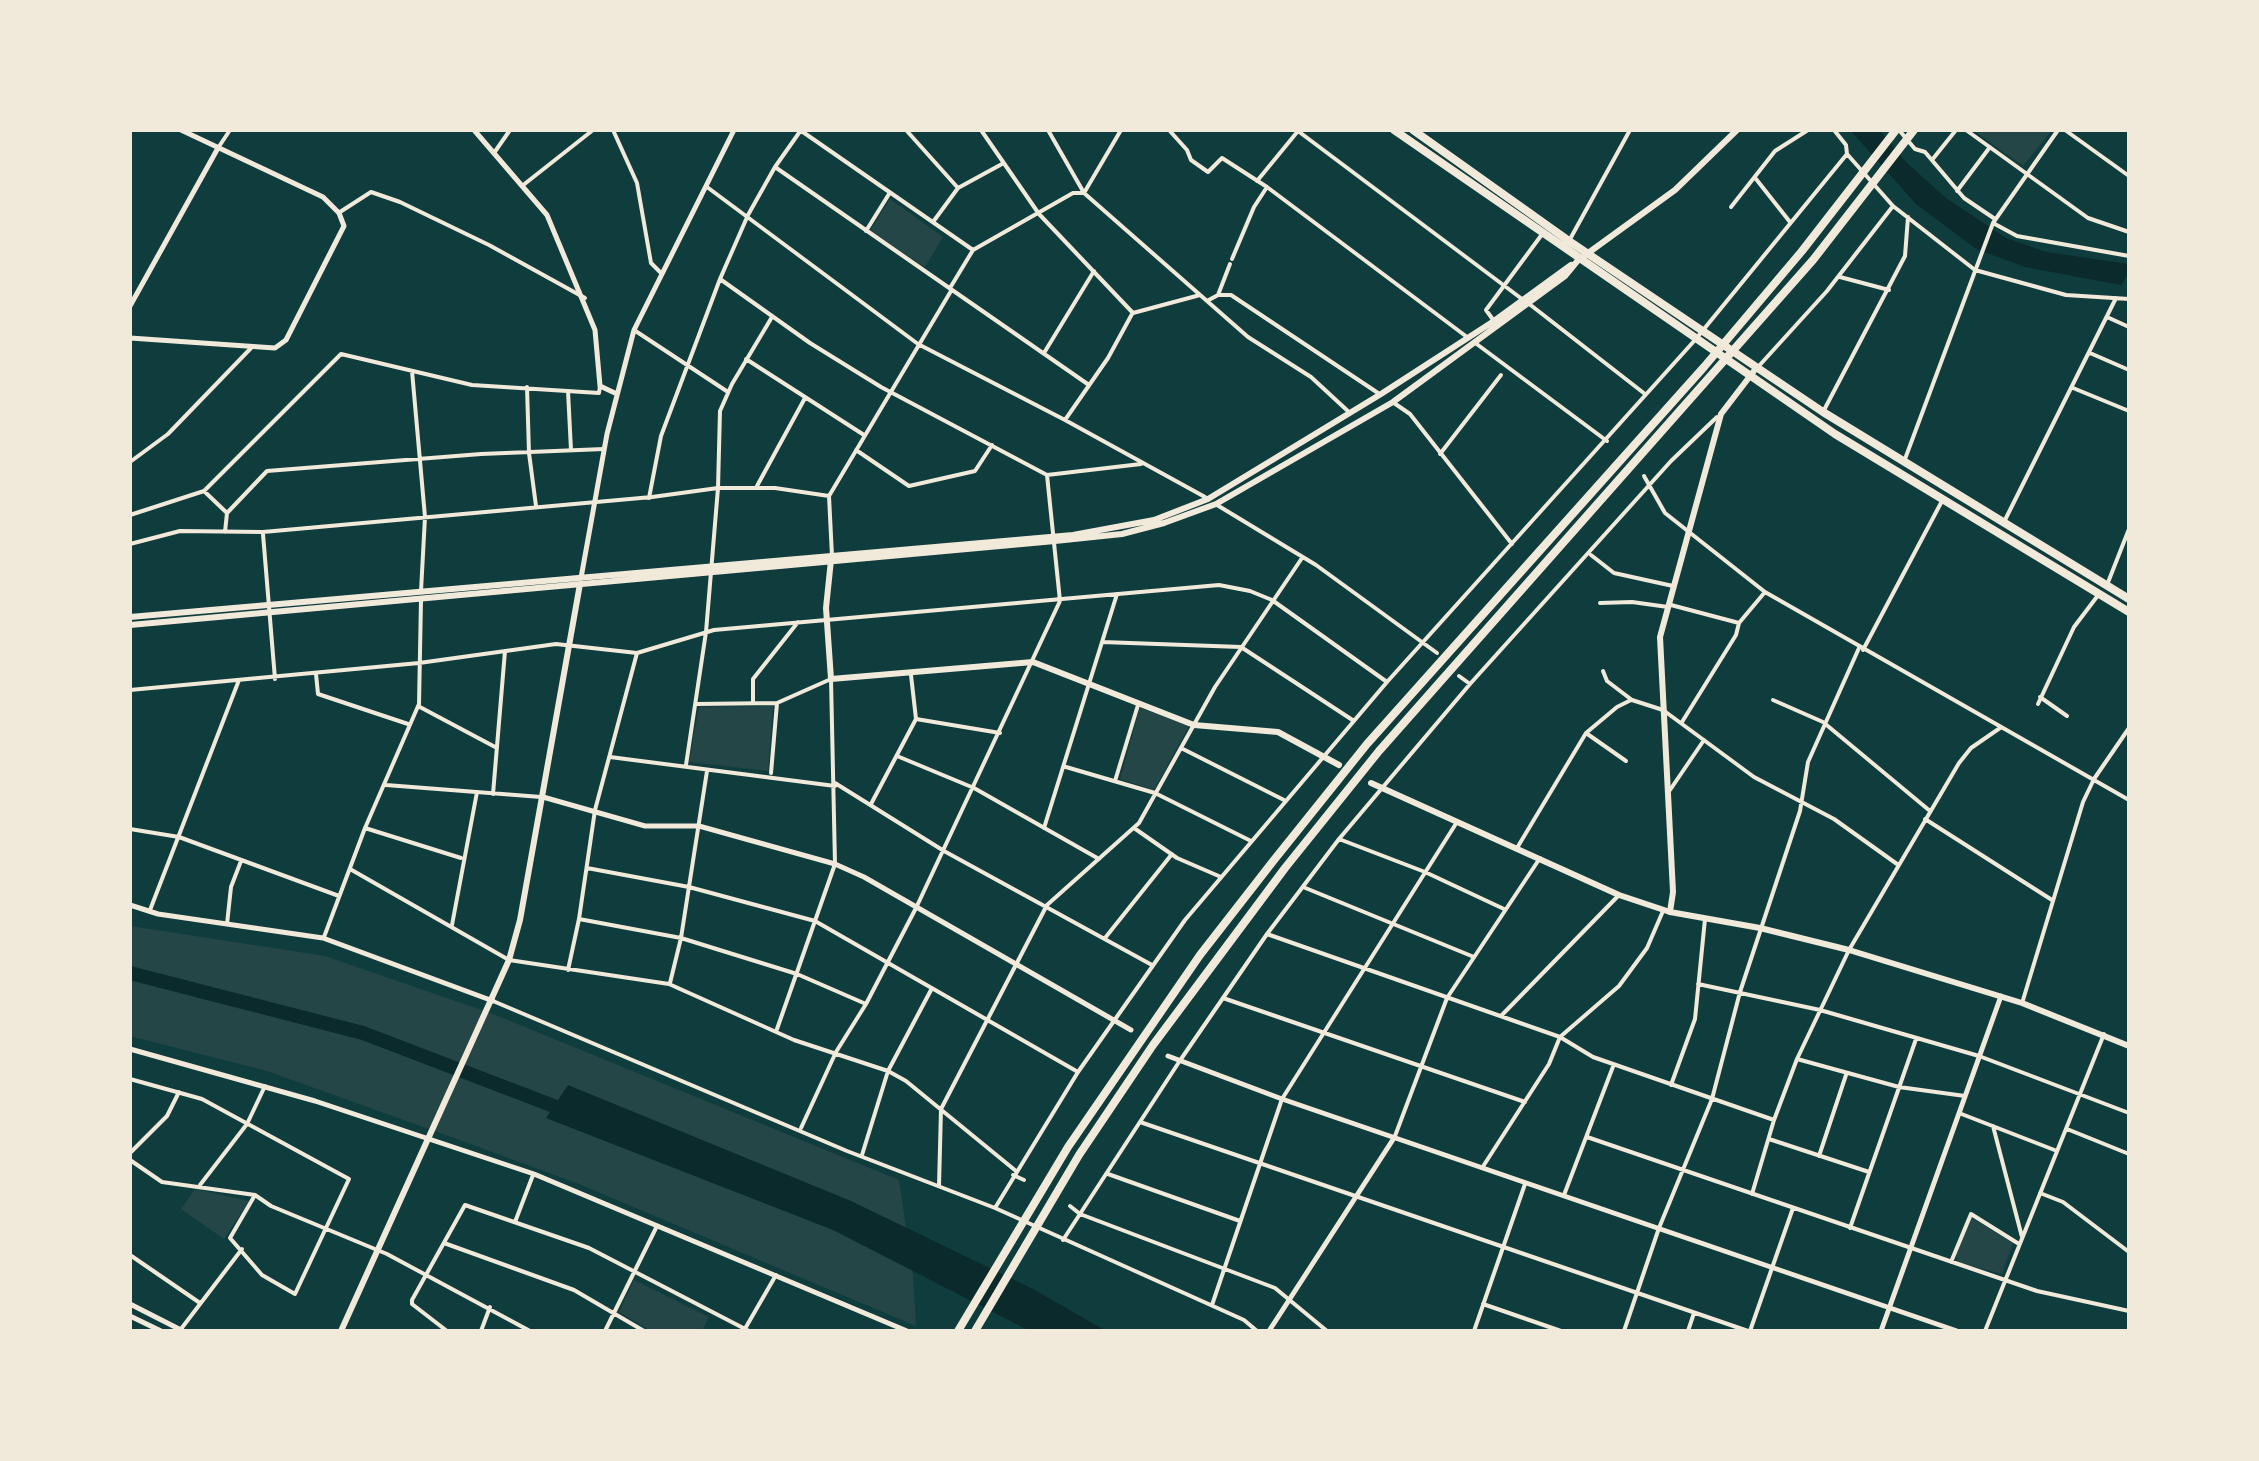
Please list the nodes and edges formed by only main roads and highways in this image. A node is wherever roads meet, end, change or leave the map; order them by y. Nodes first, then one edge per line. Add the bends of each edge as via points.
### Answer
1 (1394, 130) edge
2 (1413, 130) edge
3 (1736, 130) edge
4 (1898, 130) edge
5 (1914, 130) edge
6 (1584, 256) junction
7 (1525, 302) junction
8 (1471, 340) junction
9 (1758, 367) junction
10 (1750, 376) junction
11 (1054, 538) junction
12 (831, 559) junction
13 (581, 582) junction
14 (2129, 599) edge
15 (269, 610) junction
16 (2129, 612) edge
17 (130, 617) edge
18 (130, 625) edge
19 (1340, 765) dead end
20 (1371, 783) dead end
21 (1666, 912) junction
22 (2129, 1046) edge
23 (341, 1331) edge
24 (958, 1331) edge
25 (975, 1331) edge

1 - 6 highway
2 - 6 highway
3 - 6 main road via 1675,190
4 - 24 highway via 1744,320 1367,744 1274,860 1142,1038
5 - 25 highway via 1755,328 1378,752 1285,868 1079,1155
6 - 7 main road
6 - 9 highway
6 - 10 highway
7 - 8 main road
7 - 8 main road
8 - 11 main road via 1208,499 1154,520
8 - 11 main road via 1393,402 1216,504 1122,534
9 - 10 main road
9 - 14 highway
10 - 16 highway
10 - 21 main road via 1721,414 1660,637 1673,892
11 - 12 main road
12 - 13 main road
12 - 19 main road via 831,679 1033,662 1194,725 1278,732
13 - 15 main road
13 - 23 main road via 509,960
15 - 17 main road
15 - 18 main road
20 - 21 main road
21 - 22 main road via 1849,950 2022,1003

